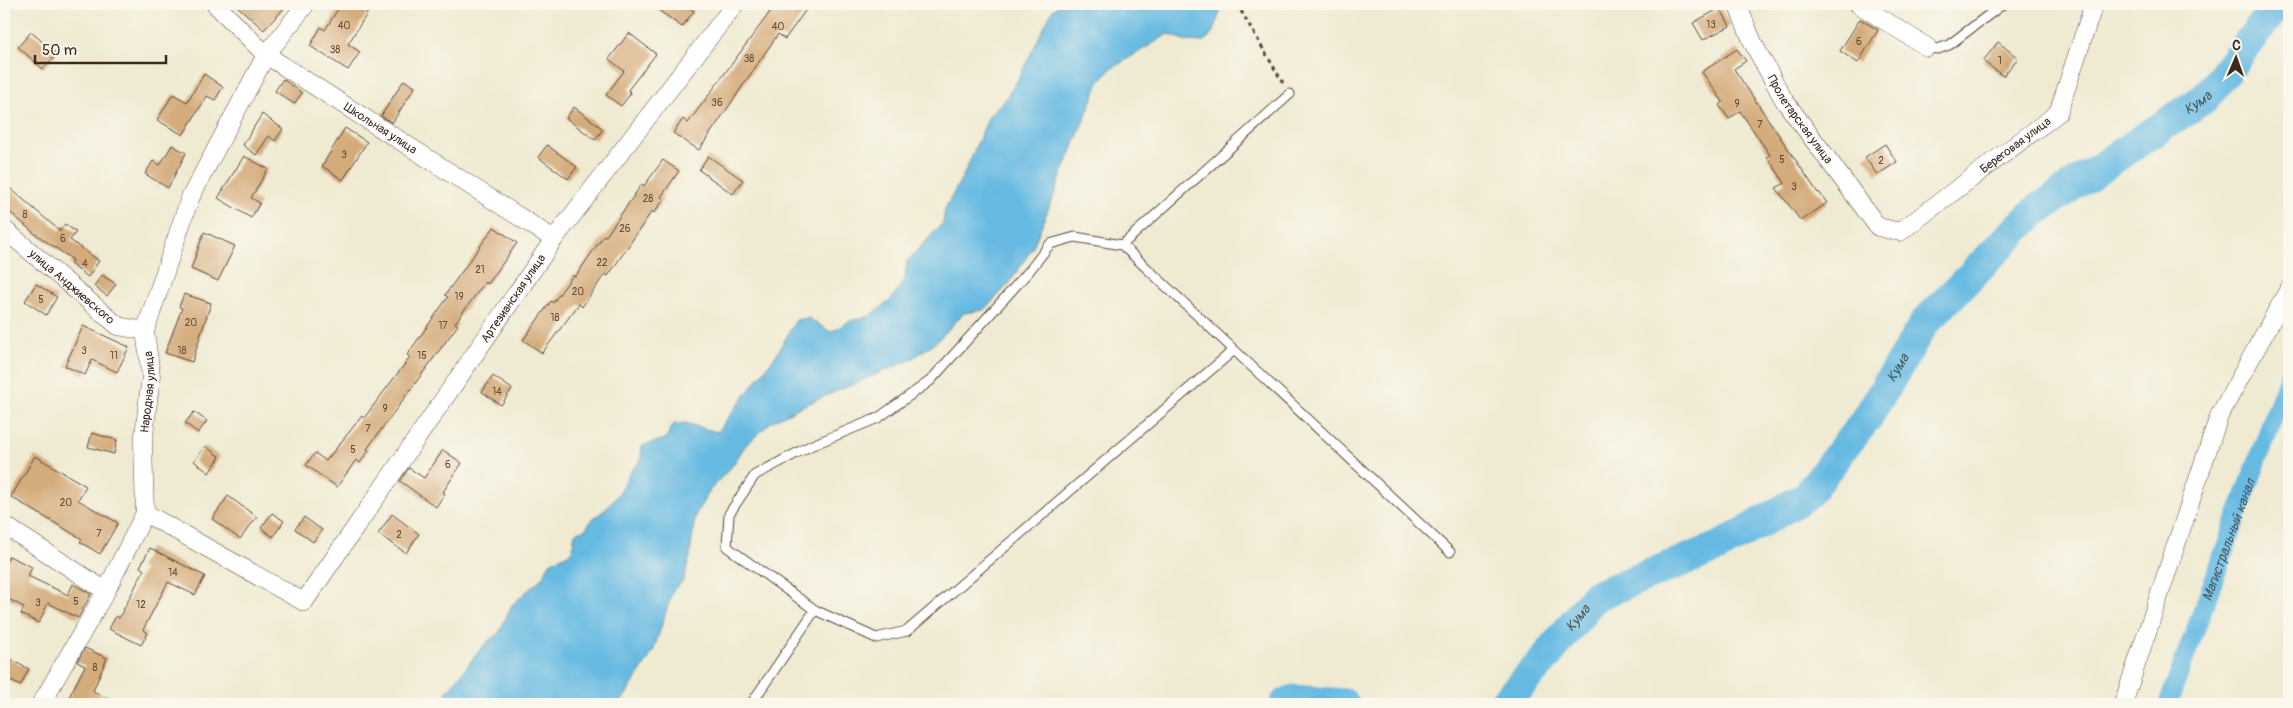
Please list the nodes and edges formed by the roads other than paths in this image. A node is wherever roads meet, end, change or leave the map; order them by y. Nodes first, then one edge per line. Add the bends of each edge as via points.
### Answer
1 (215, 4) edge
2 (306, 4) edge
3 (735, 4) edge
4 (1737, 4) edge
5 (1858, 4) edge
6 (2003, 4) edge
7 (2094, 4) edge
8 (1927, 47) joint
9 (266, 55) junction
10 (1290, 94) road end
11 (1878, 228) joint
12 (4, 229) edge
13 (554, 240) junction
14 (1122, 245) junction
15 (2289, 289) edge
16 (145, 331) junction
17 (1234, 350) junction
18 (145, 513) junction
19 (4, 525) edge
20 (1450, 552) dead end
21 (106, 591) junction
22 (814, 610) junction
23 (41, 704) edge
24 (751, 704) edge
25 (2123, 704) edge

1 - 9 street, Школьная улица
2 - 9 street, Народная улица
3 - 13 street, Артезианская улица
4 - 11 street, Пролетарская улица via 1754,45 1784,100
5 - 8 street
6 - 8 lane via 1949,45 1938,49
7 - 11 street, Береговая улица via 2058,114 1900,232
9 - 13 street, Школьная улица
9 - 16 street, Народная улица via 190,198
10 - 14 lane
12 - 16 street, улица Анджиевского via 118,326
13 - 18 street, Артезианская улица via 304,602
14 - 17 lane
14 - 22 lane via 1075,237 1050,244 930,381 878,418 810,446 755,475 729,514 727,547
15 - 25 street via 2219,416
16 - 18 street, Народная улица via 151,376 143,444
17 - 20 lane
17 - 22 lane via 907,631 876,638
18 - 21 street, Народная улица
19 - 21 street
21 - 23 street, Народная улица
22 - 24 lane

